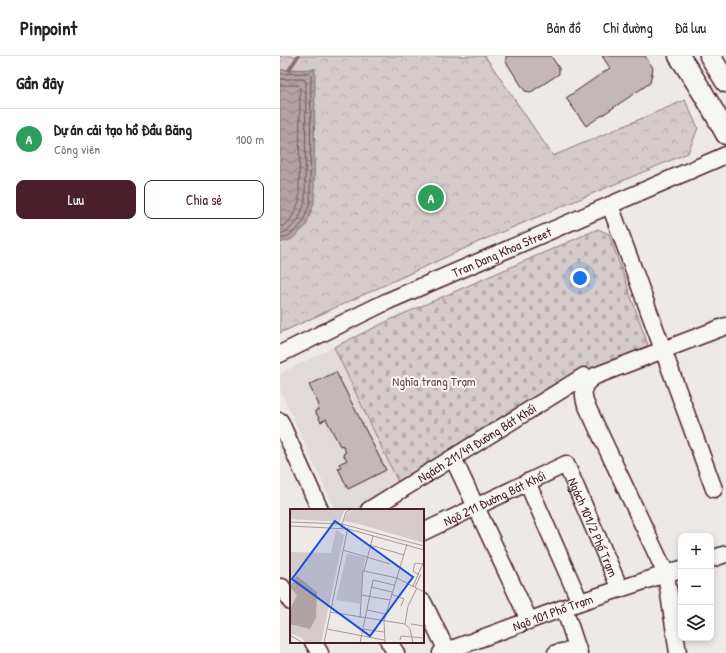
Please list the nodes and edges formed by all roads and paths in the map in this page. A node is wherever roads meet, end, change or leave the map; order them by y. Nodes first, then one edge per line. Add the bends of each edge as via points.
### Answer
1 (679, 56) edge
2 (710, 56) edge
3 (726, 82) edge
4 (721, 112) edge
5 (726, 134) edge
6 (726, 155) edge
7 (610, 205) junction
8 (726, 326) edge
9 (663, 350) junction
10 (280, 354) edge
11 (584, 376) dead end
12 (280, 421) edge
13 (453, 458) junction
14 (566, 464) joint
15 (527, 482) junction
16 (714, 489) dead end
17 (476, 506) junction
18 (320, 509) edge
19 (371, 509) edge
20 (424, 532) edge
21 (726, 554) edge
22 (714, 558) edge
23 (674, 572) edge
24 (284, 586) edge
25 (620, 589) junction
26 (290, 600) edge
27 (580, 602) junction
28 (424, 604) edge
29 (564, 608) junction
30 (529, 620) junction
31 (390, 643) edge
32 (578, 651) edge
33 (444, 652) edge
34 (396, 653) edge
35 (556, 653) edge
36 (678, 653) edge

1 - 4 main road via 697,84
2 - 3 main road
4 - 5 main road
6 - 7 street, Tran Dang Khoa Street
7 - 9 street
7 - 10 street, Tran Dang Khoa Street via 388,301
8 - 9 street
9 - 16 street
9 - 23 street via 595,376 584,385 583,393 585,402
11 - 13 street, Ngách 211/49 Đường Bát Khối
12 - 18 street
13 - 17 street
13 - 19 street, Ngách 211/49 Đường Bát Khối
14 - 15 street, Ngõ 211 Đường Bát Khối
14 - 25 street, Ngách 101/2 Phố Trạm
15 - 17 street, Ngõ 211 Đường Bát Khối
15 - 27 street
17 - 20 street, Ngõ 211 Đường Bát Khối
17 - 30 street
21 - 22 street
23 - 25 street, Ngõ 101 Phố Trạm
23 - 36 street
24 - 26 street
25 - 27 street, Ngõ 101 Phố Trạm
27 - 29 street, Ngõ 101 Phố Trạm
28 - 33 street
29 - 30 street, Ngõ 101 Phố Trạm
29 - 32 street
30 - 33 street, Ngõ 101 Phố Trạm
31 - 34 street
32 - 35 street

